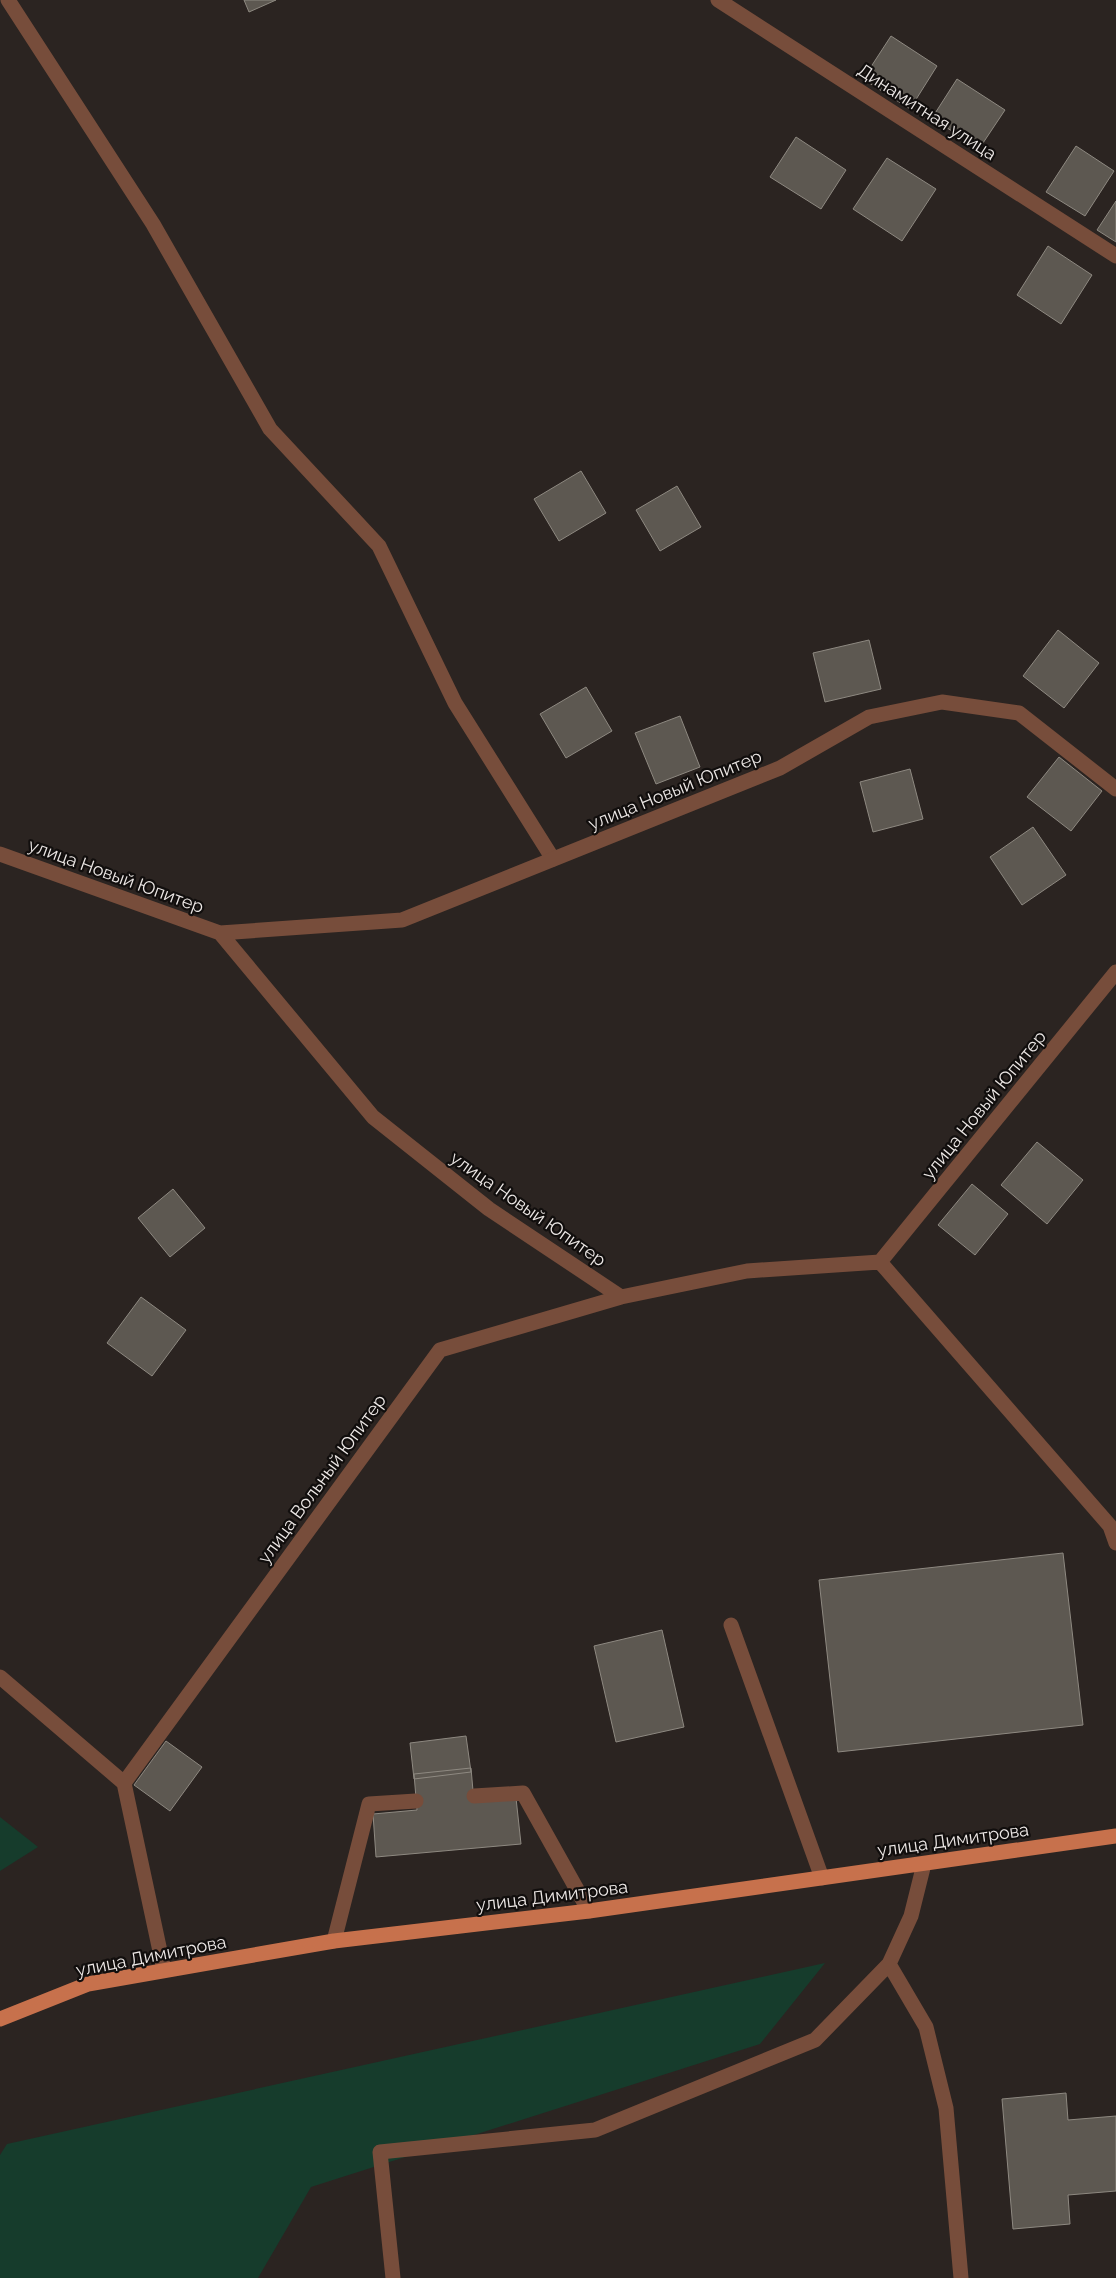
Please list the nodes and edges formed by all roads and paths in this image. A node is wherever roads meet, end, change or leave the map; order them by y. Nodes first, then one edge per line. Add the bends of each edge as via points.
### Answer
1 (8, 0) edge
2 (718, 0) edge
3 (1116, 256) edge
4 (1116, 789) edge
5 (0, 854) edge
6 (553, 859) junction
7 (220, 933) junction
8 (1116, 972) edge
9 (880, 1262) junction
10 (621, 1297) junction
11 (1116, 1543) edge
12 (731, 1625) dead end
13 (0, 1677) edge
14 (124, 1783) junction
15 (474, 1796) dead end
16 (416, 1801) dead end
17 (1116, 1836) edge
18 (924, 1864) junction
19 (822, 1878) junction
20 (588, 1911) junction
21 (334, 1941) junction
22 (889, 1964) junction
23 (164, 1970) junction
24 (0, 2019) edge
25 (393, 2278) edge
26 (961, 2278) edge

1 - 6 street via 153,224 270,428 380,546 455,703
2 - 3 street, Динамитная улица
4 - 6 street, улица Новый Юпитер via 1019,713 942,702 869,717 780,768
5 - 7 street, улица Новый Юпитер
6 - 7 street, улица Новый Юпитер via 402,920
7 - 10 street, улица Новый Юпитер via 373,1118 490,1209
8 - 9 street, улица Новый Юпитер
9 - 10 street via 747,1271
9 - 11 street via 1110,1526
10 - 14 street, улица Вольный Юпитер via 440,1350
12 - 19 street
13 - 14 street
14 - 23 street
15 - 20 street via 523,1792
16 - 21 street via 368,1804
17 - 18 main road, улица Димитрова
18 - 19 main road, улица Димитрова
18 - 22 street via 911,1916
19 - 20 main road, улица Димитрова
20 - 21 main road, улица Димитрова
21 - 23 main road, улица Димитрова
22 - 25 street via 815,2040 595,2130 380,2152
22 - 26 street via 926,2027 946,2108
23 - 24 main road, улица Димитрова via 88,1984

